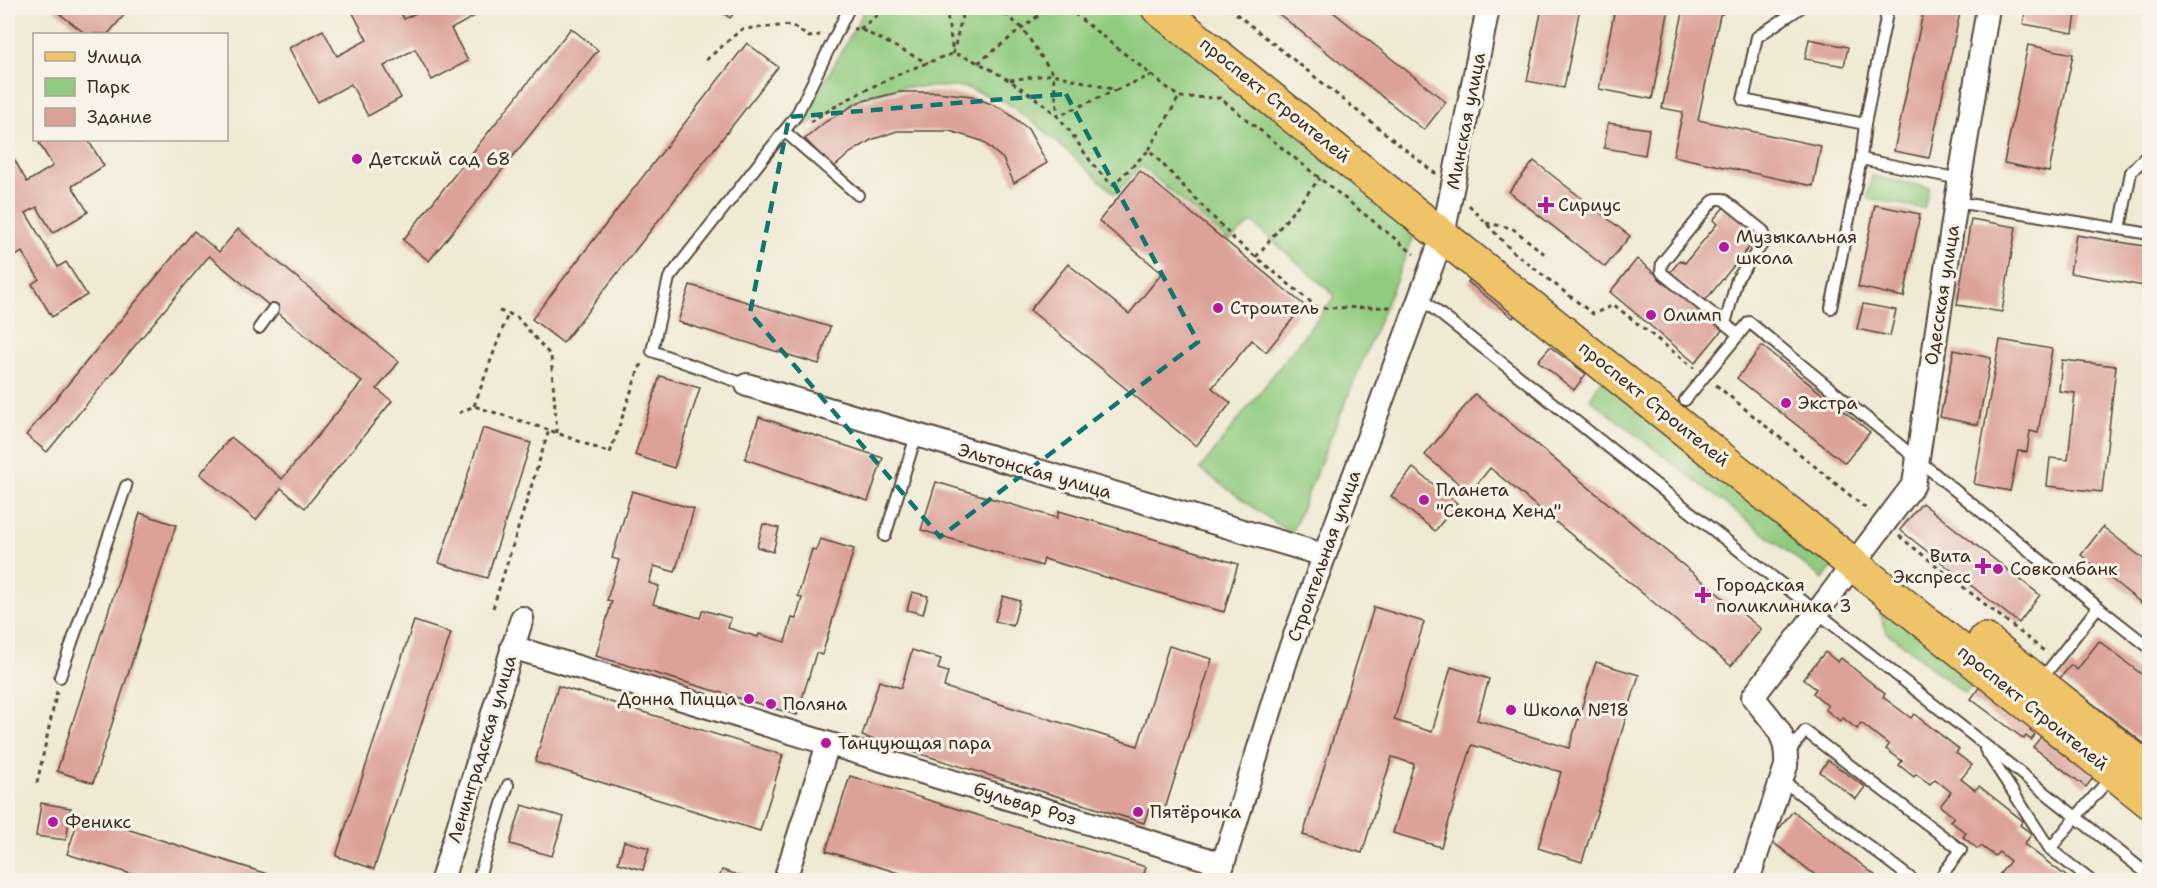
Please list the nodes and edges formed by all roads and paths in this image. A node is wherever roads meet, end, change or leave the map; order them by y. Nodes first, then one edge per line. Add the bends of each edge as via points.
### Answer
1 (849, 8) edge
2 (886, 8) edge
3 (946, 8) edge
4 (964, 8) edge
5 (998, 8) edge
6 (1048, 8) edge
7 (1067, 8) edge
8 (1158, 8) edge
9 (1194, 8) edge
10 (1488, 8) edge
11 (1800, 8) edge
12 (1888, 8) edge
13 (1988, 8) edge
14 (1022, 28) junction
15 (742, 29) dead end
16 (860, 29) dead end
17 (953, 54) junction
18 (706, 60) dead end
19 (978, 63) junction
20 (1053, 74) junction
21 (1152, 75) junction
22 (1008, 80) junction
23 (1116, 90) junction
24 (1179, 97) junction
25 (1058, 116) junction
26 (808, 123) dead end
27 (1865, 124) junction
28 (784, 131) junction
29 (1149, 150) junction
30 (2150, 152) edge
31 (1861, 159) junction
32 (1320, 178) junction
33 (1960, 178) junction
34 (858, 195) dead end
35 (1956, 202) junction
36 (1446, 223) junction
37 (1485, 223) dead end
38 (2120, 229) junction
39 (2150, 234) edge
40 (1546, 255) dead end
41 (1256, 257) junction
42 (1418, 258) dead end
43 (1410, 302) junction
44 (1831, 308) dead end
45 (273, 309) dead end
46 (499, 311) dead end
47 (508, 314) junction
48 (1725, 324) junction
49 (260, 328) dead end
50 (1739, 335) junction
51 (652, 351) junction
52 (747, 385) joint
53 (1685, 400) junction
54 (474, 406) junction
55 (459, 413) dead end
56 (549, 430) junction
57 (557, 433) junction
58 (916, 436) junction
59 (1917, 460) junction
60 (126, 486) dead end
61 (885, 536) dead end
62 (1324, 555) junction
63 (1861, 555) junction
64 (2098, 607) junction
65 (493, 609) dead end
66 (1818, 612) junction
67 (522, 618) dead end
68 (512, 647) junction
69 (2150, 648) edge
70 (60, 677) joint
71 (2039, 683) junction
72 (1979, 740) junction
73 (828, 744) junction
74 (1787, 755) junction
75 (2150, 772) edge
76 (2114, 773) junction
77 (1782, 780) junction
78 (37, 783) dead end
79 (508, 785) dead end
80 (2150, 802) edge
81 (2076, 817) junction
82 (2050, 849) junction
83 (1220, 872) edge
84 (2150, 876) edge
85 (786, 877) edge
86 (442, 880) edge
87 (478, 880) edge
88 (1748, 880) edge
89 (1913, 880) edge
90 (1938, 880) edge
91 (2090, 880) edge

1 - 28 lane via 796,116
2 - 16 path
3 - 17 path
4 - 17 path
5 - 14 path
6 - 14 path
7 - 21 path
8 - 36 main road, проспект Строителей
9 - 36 main road, проспект Строителей
10 - 36 street, Минская улица
11 - 27 lane via 1757,37 1743,100
12 - 27 lane
13 - 33 street, Одесская улица
14 - 19 path
14 - 20 path
15 - 18 path
17 - 19 path
17 - 26 path via 902,72
19 - 22 path
20 - 22 path
20 - 23 path
20 - 25 path
21 - 23 path
21 - 24 path
22 - 25 path
23 - 25 path
24 - 29 path
24 - 32 path via 1220,98
25 - 29 path via 1113,185
27 - 31 lane
28 - 34 lane
28 - 51 lane via 669,278
29 - 41 path
30 - 38 lane via 2131,172
31 - 33 lane
31 - 44 lane
32 - 41 path
32 - 42 path
33 - 35 street, Одесская улица
35 - 38 lane
35 - 59 street, Одесская улица
36 - 43 street, Строительная улица
36 - 53 main road, проспект Строителей
36 - 63 main road, проспект Строителей
37 - 40 path via 1512,228
38 - 39 lane
41 - 43 path via 1318,308
43 - 62 street, Строительная улица
43 - 66 lane
45 - 49 lane
46 - 47 path
47 - 54 path
47 - 57 path via 516,316 551,356
48 - 48 lane via 1663,274 1660,266 1712,201 1719,199 1766,236 1737,279
48 - 50 lane
50 - 53 lane
50 - 59 lane via 1749,322
51 - 52 lane
51 - 57 path via 639,368 610,453
52 - 58 street, Эльтонская улица
53 - 63 main road, проспект Строителей
54 - 55 path
54 - 56 path
56 - 57 path
56 - 65 path
58 - 61 lane
58 - 62 street, Эльтонская улица
59 - 63 street, Одесская улица via 1914,484
59 - 64 lane
60 - 70 lane
62 - 83 street, Строительная улица via 1287,657
63 - 66 street, Одесская улица
63 - 71 main road, проспект Строителей
63 - 76 main road, проспект Строителей
64 - 69 lane
64 - 71 lane
66 - 72 lane
66 - 74 street, Одесская улица via 1753,697 1783,735
67 - 68 street, Ленинградская улица
68 - 73 street, бульвар Роз
68 - 86 street, Ленинградская улица
70 - 78 path
71 - 75 main road, проспект Строителей
72 - 81 lane
72 - 82 lane
73 - 83 street, бульвар Роз
73 - 85 street
74 - 77 street
74 - 90 lane via 1805,731 1961,850
76 - 80 main road, проспект Строителей
76 - 81 lane
77 - 88 street
77 - 89 lane
79 - 87 lane
81 - 82 lane
81 - 84 lane
82 - 91 lane

